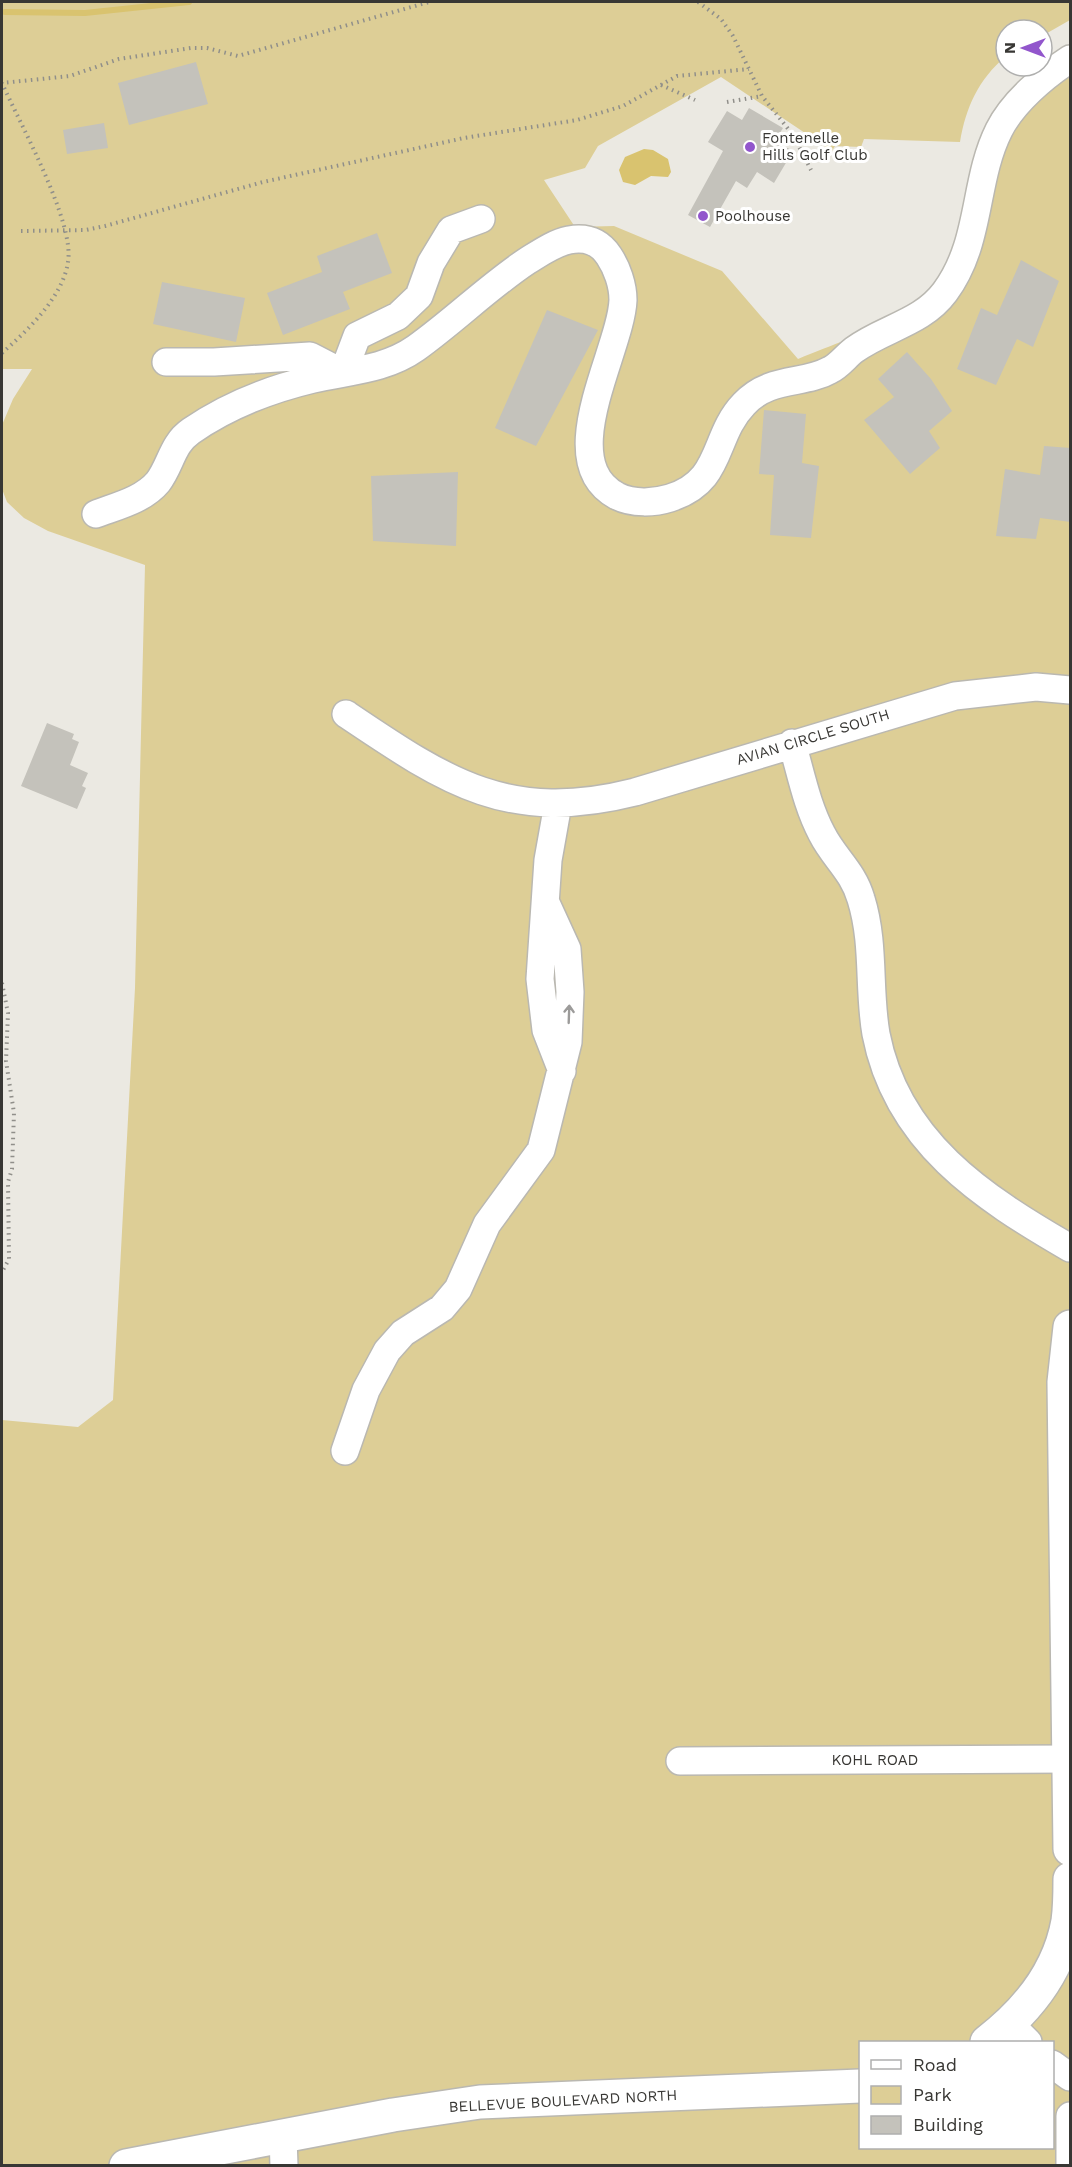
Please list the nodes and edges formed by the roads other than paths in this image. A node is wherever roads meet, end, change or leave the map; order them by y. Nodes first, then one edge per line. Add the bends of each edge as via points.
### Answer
1 (1071, 59) edge
2 (481, 219) dead end
3 (165, 362) dead end
4 (343, 373) junction
5 (96, 514) dead end
6 (1071, 690) edge
7 (346, 714) dead end
8 (792, 743) junction
9 (558, 804) junction
10 (1071, 1248) edge
11 (1071, 1328) edge
12 (345, 1451) dead end
13 (1070, 1759) edge
14 (680, 1761) dead end
15 (1071, 1849) edge
16 (1071, 1879) edge
17 (1008, 2036) edge
18 (1054, 2065) edge
19 (1071, 2077) edge
20 (859, 2086) edge
21 (1071, 2116) edge
22 (283, 2151) edge
23 (127, 2165) edge
24 (1070, 2166) edge

1 - 4 street via 1028,94 999,131 972,240 944,294 926,311 854,350 830,371 762,390 745,402 730,423 715,462 704,478 695,487 669,499 622,499 607,489 596,474 591,453 591,409 614,343 623,300 618,276 598,243 585,239 566,241 543,251 491,285 414,350 369,369
2 - 4 street via 451,230 431,264 419,296 398,316 357,336
3 - 4 street via 310,356
4 - 5 street via 275,390 187,433 173,450 157,483 143,495
6 - 8 street, AVIAN CIRCLE SOUTH via 1036,687 955,696
7 - 9 street, AVIAN CIRCLE SOUTH via 450,780 504,797
8 - 9 street, AVIAN CIRCLE SOUTH via 634,792 584,803
8 - 10 street via 812,813 823,837 851,874 861,898 869,928 876,1034 887,1076 903,1109 921,1135 982,1193
9 - 12 street via 548,860 546,903 563,938 570,969 568,1042 541,1150 487,1224 458,1289 442,1308 403,1333 387,1351 366,1390
11 - 13 main road via 1064,1382
13 - 14 street, KOHL ROAD
13 - 15 main road
16 - 17 main road via 1068,1922 1056,1956 1041,1989
18 - 19 street
20 - 22 main road, BELLEVUE BOULEVARD NORTH via 480,2102 393,2115
21 - 24 street
22 - 23 main road, BELLEVUE BOULEVARD NORTH

